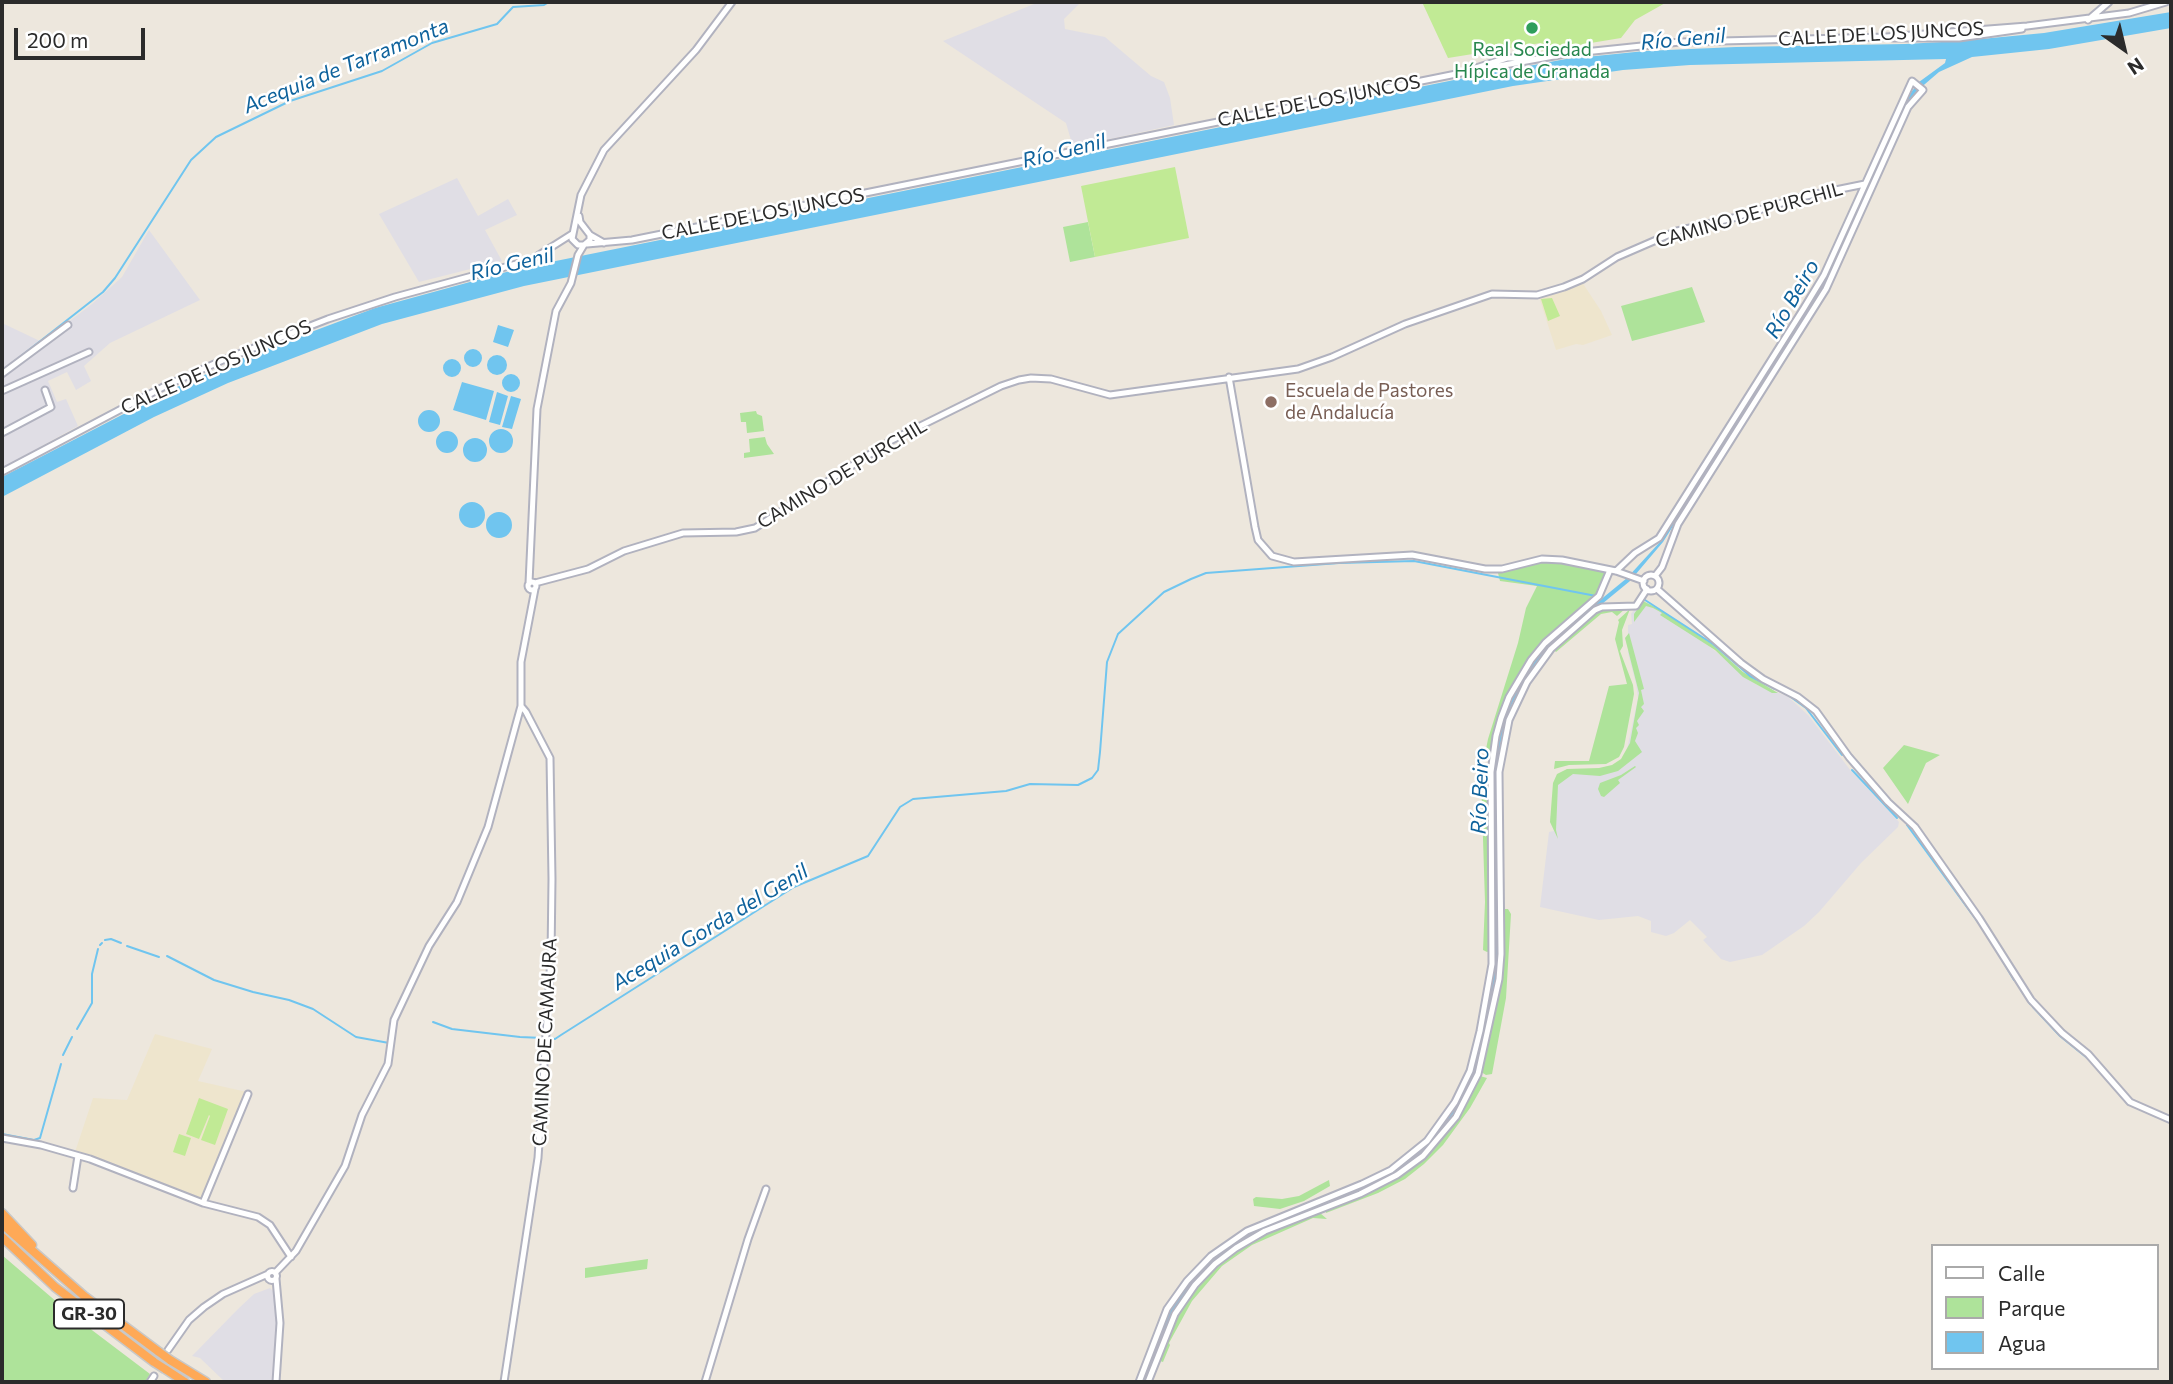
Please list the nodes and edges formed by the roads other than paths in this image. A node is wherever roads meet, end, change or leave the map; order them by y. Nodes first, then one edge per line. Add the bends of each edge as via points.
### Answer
1 (732, 2) edge
2 (2166, 2) edge
3 (2108, 3) edge
4 (2088, 20) junction
5 (1865, 184) junction
6 (577, 211) junction
7 (584, 227) junction
8 (590, 234) junction
9 (574, 237) junction
10 (604, 243) junction
11 (586, 244) junction
12 (578, 255) junction
13 (68, 325) dead end
14 (89, 352) dead end
15 (2, 374) edge
16 (1229, 377) junction
17 (46, 390) dead end
18 (2, 391) edge
19 (2, 433) edge
20 (2, 472) edge
21 (1613, 570) junction
22 (1655, 576) junction
23 (1644, 581) junction
24 (533, 585) junction
25 (1647, 589) junction
26 (1657, 589) junction
27 (521, 706) junction
28 (248, 1094) dead end
29 (2171, 1119) edge
30 (2, 1138) edge
31 (78, 1156) junction
32 (73, 1188) dead end
33 (766, 1189) dead end
34 (203, 1203) junction
35 (2, 1213) edge
36 (2, 1224) edge
37 (2, 1237) edge
38 (2, 1244) edge
39 (291, 1257) junction
40 (41, 1260) junction
41 (28, 1263) junction
42 (272, 1277) junction
43 (163, 1351) junction
44 (185, 1382) edge
45 (206, 1382) edge
46 (276, 1382) edge
47 (504, 1382) edge
48 (705, 1382) edge
49 (1139, 1382) edge
50 (1148, 1382) edge

1 - 6 street via 696,50 604,150 587,178
2 - 4 street
3 - 4 street
4 - 10 street, CALLE DE LOS JUNCOS via 1959,38 1681,42 1507,58 1471,71
5 - 16 street, CAMINO DE PURCHIL via 1677,231 1552,292 1492,294 1405,324 1315,363 1279,373
5 - 21 street via 1824,275 1658,538
5 - 22 street, CAMINO DE PURCHIL via 1918,86 1826,289 1678,524
6 - 7 street
6 - 9 street
7 - 8 street
7 - 9 street
8 - 10 street
8 - 11 street
9 - 11 street, CALLE DE LOS JUNCOS
9 - 12 street
9 - 20 street, CALLE DE LOS JUNCOS via 531,260 384,300 223,360
10 - 11 street, CALLE DE LOS JUNCOS
11 - 12 street
12 - 24 street via 571,283 556,312 537,410
13 - 15 street
14 - 18 street
16 - 21 street via 1258,540 1272,556 1294,562 1412,555 1493,569 1542,559
16 - 24 street, CAMINO DE PURCHIL via 1110,395 1051,379 1019,380 892,440 755,528 683,533
17 - 19 street via 51,407
21 - 23 street
21 - 49 street via 1598,596 1531,660 1509,697 1496,736 1491,772 1492,964 1470,1071 1455,1102 1427,1141 1391,1170 1247,1231 1210,1256 1167,1310
22 - 23 street
22 - 26 street
23 - 25 street
24 - 27 street via 521,662
25 - 26 street
25 - 50 street via 1636,606 1595,610 1551,649 1527,682 1509,720 1499,772 1499,979 1478,1074 1456,1117 1429,1149 1397,1175 1265,1231 1215,1264 1175,1314
26 - 29 street via 1741,663 1816,711 1849,757 1915,827 2031,1000 2130,1102
27 - 39 street via 488,827 457,902 429,946 394,1020 388,1063 362,1115 345,1167
27 - 47 street, CAMINO DE CAMAURA via 550,758 551,957 538,1158
28 - 34 street
30 - 31 street
31 - 32 street
31 - 34 street
33 - 48 street
34 - 39 street via 265,1221
35 - 40 highway
36 - 40 highway, GR-30
37 - 41 highway, GR-30
38 - 41 highway
39 - 42 street
40 - 43 highway, GR-30 via 115,1321
41 - 44 highway, GR-30, bridge
42 - 43 street via 223,1294 197,1312
42 - 46 street via 280,1323
43 - 45 highway, GR-30, bridge

